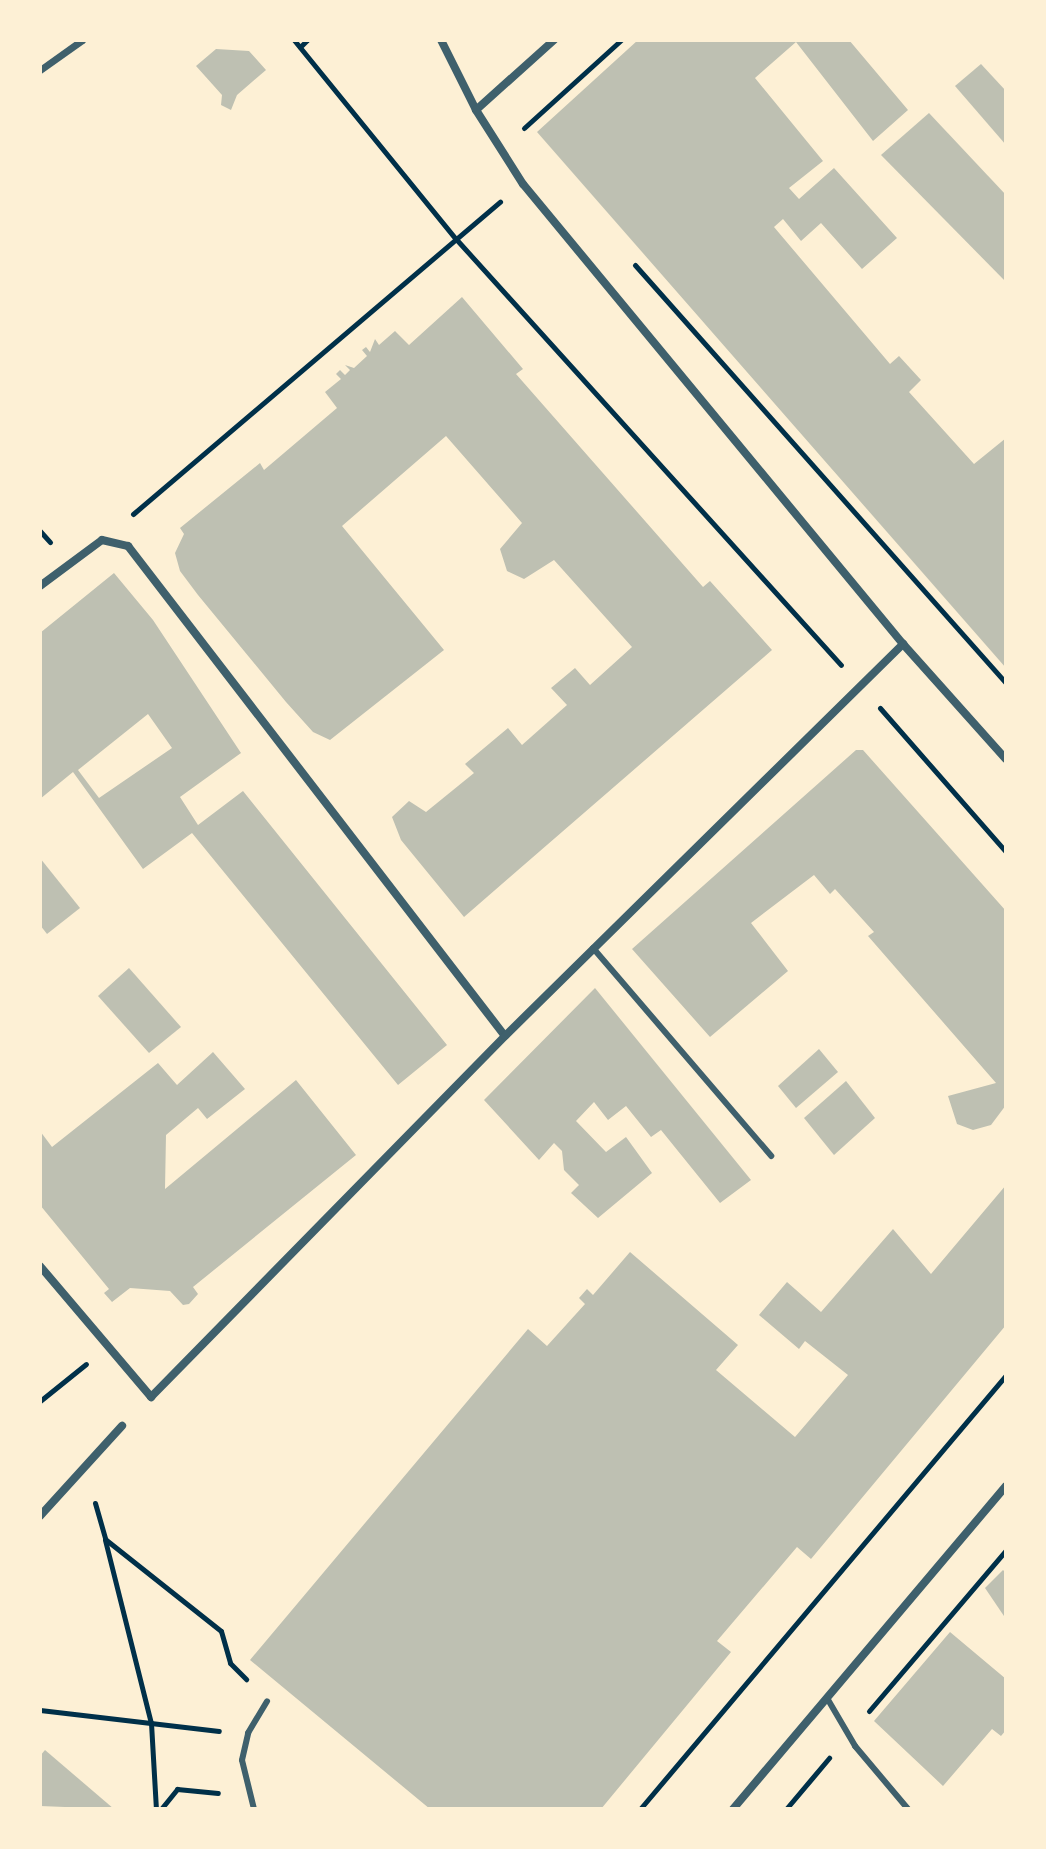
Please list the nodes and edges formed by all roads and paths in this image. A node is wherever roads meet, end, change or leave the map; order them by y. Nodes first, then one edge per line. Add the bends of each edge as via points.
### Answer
1 (82, 40) edge
2 (294, 40) edge
3 (307, 40) edge
4 (441, 40) edge
5 (554, 40) edge
6 (621, 40) edge
7 (300, 47) junction
8 (40, 70) edge
9 (504, 87) junction
10 (476, 110) junction
11 (523, 128) junction
12 (527, 138) dead end
13 (523, 184) junction
14 (456, 239) junction
15 (626, 254) dead end
16 (102, 540) junction
17 (40, 586) edge
18 (903, 644) junction
19 (1006, 683) edge
20 (860, 686) junction
21 (1006, 759) edge
22 (1006, 852) edge
23 (593, 948) junction
24 (505, 1036) junction
25 (771, 1156) dead end
26 (40, 1266) edge
27 (108, 1346) junction
28 (1006, 1375) edge
29 (40, 1401) edge
30 (122, 1426) dead end
31 (85, 1467) junction
32 (1006, 1486) edge
33 (40, 1516) edge
34 (105, 1539) junction
35 (1006, 1550) edge
36 (827, 1698) junction
37 (267, 1701) joint
38 (40, 1710) edge
39 (151, 1723) junction
40 (248, 1733) junction
41 (848, 1735) junction
42 (247, 1796) junction
43 (158, 1809) edge
44 (254, 1809) edge
45 (640, 1809) edge
46 (733, 1809) edge
47 (786, 1809) edge
48 (908, 1809) edge

1 - 8 street
2 - 7 path
3 - 7 path
4 - 10 street
5 - 9 street
6 - 11 path
7 - 14 path
9 - 10 street
9 - 11 path
10 - 13 street
11 - 12 path
13 - 14 path
13 - 18 street
14 - 16 path
14 - 20 path
15 - 19 path
16 - 17 street
16 - 24 street via 128,546
18 - 20 street
18 - 21 street
20 - 22 path
20 - 23 street
23 - 24 street
23 - 25 lane
24 - 27 street via 151,1397
26 - 27 street
27 - 29 path
28 - 45 path
30 - 31 street
31 - 33 street
31 - 34 path
32 - 36 street
34 - 37 path via 221,1631 230,1663
34 - 39 path
35 - 41 path
36 - 41 lane
36 - 46 street
37 - 40 lane
38 - 39 path
39 - 40 path
39 - 43 path
40 - 42 lane via 242,1760
41 - 47 path
41 - 48 lane
42 - 43 path via 177,1789
42 - 44 lane

